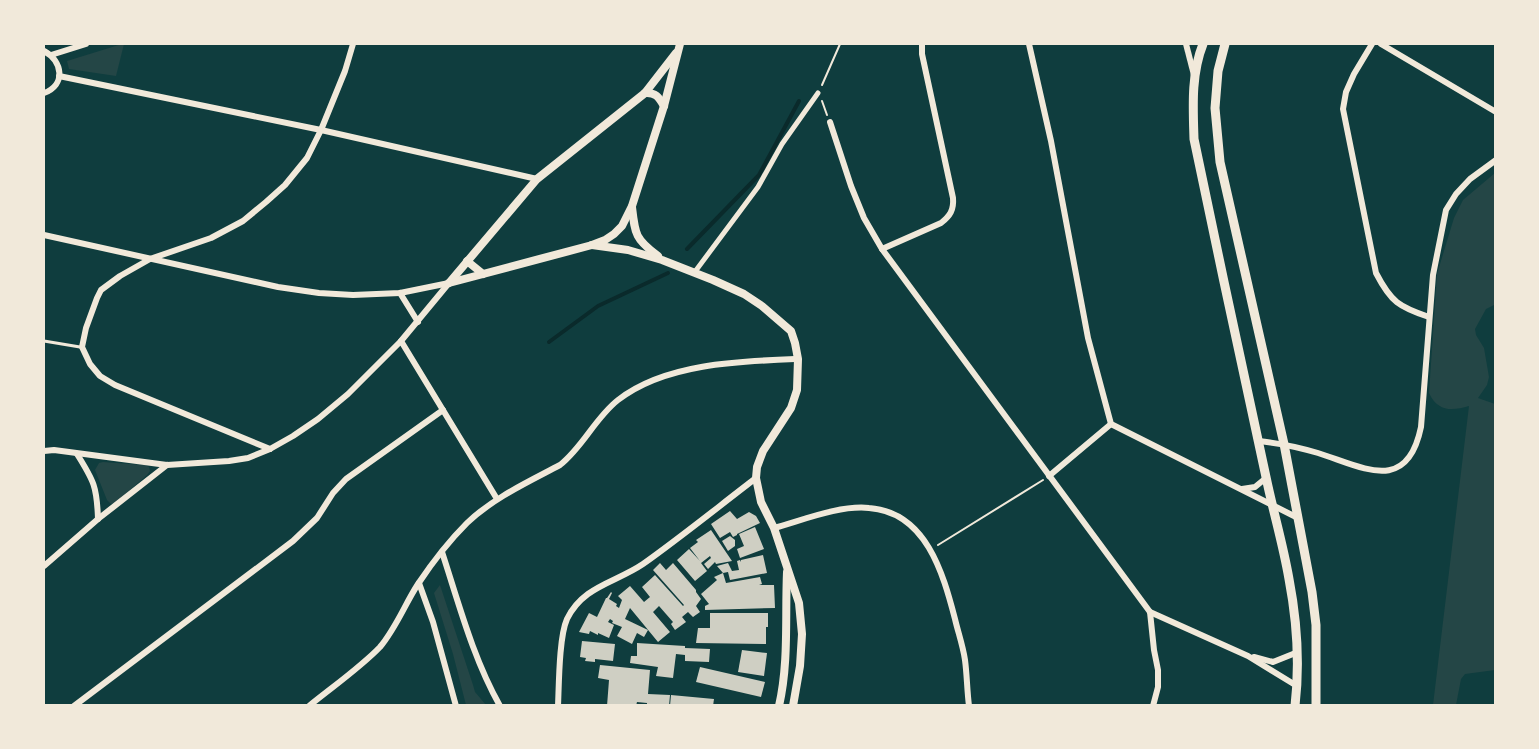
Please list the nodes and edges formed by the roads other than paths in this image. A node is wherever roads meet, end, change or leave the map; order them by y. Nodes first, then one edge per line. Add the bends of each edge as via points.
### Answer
1 (86, 44) edge
2 (353, 44) edge
3 (922, 44) edge
4 (1029, 44) edge
5 (1037, 44) edge
6 (1186, 44) edge
7 (1203, 44) edge
8 (1225, 44) edge
9 (1372, 44) edge
10 (1381, 44) edge
11 (680, 47) edge
12 (44, 51) edge
13 (1031, 52) junction
14 (51, 55) junction
15 (59, 76) junction
16 (1194, 78) junction
17 (44, 93) edge
18 (645, 93) junction
19 (818, 93) road end
20 (664, 106) junction
21 (1496, 112) edge
22 (830, 122) road end
23 (321, 130) junction
24 (1496, 160) edge
25 (537, 179) junction
26 (632, 206) junction
27 (44, 235) edge
28 (592, 245) junction
29 (882, 249) junction
30 (150, 259) junction
31 (662, 260) junction
32 (467, 261) junction
33 (694, 273) junction
34 (483, 274) junction
35 (449, 283) junction
36 (400, 293) junction
37 (1429, 317) junction
38 (418, 321) junction
39 (44, 341) edge
40 (401, 341) junction
41 (82, 347) junction
42 (798, 359) junction
43 (443, 410) junction
44 (1111, 424) junction
45 (1258, 441) junction
46 (1284, 444) junction
47 (44, 446) edge
48 (270, 449) junction
49 (54, 450) junction
50 (44, 451) edge
51 (77, 454) junction
52 (167, 465) junction
53 (1049, 476) junction
54 (756, 478) junction
55 (1266, 478) junction
56 (1235, 487) junction
57 (497, 499) junction
58 (1272, 506) junction
59 (1298, 518) junction
60 (98, 519) junction
61 (774, 528) junction
62 (442, 552) junction
63 (788, 566) junction
64 (44, 567) edge
65 (418, 583) junction
66 (1150, 612) junction
67 (1316, 648) junction
68 (1298, 652) junction
69 (1248, 656) junction
70 (1297, 686) junction
71 (74, 705) edge
72 (309, 705) edge
73 (456, 705) edge
74 (500, 705) edge
75 (558, 705) edge
76 (779, 705) edge
77 (793, 705) edge
78 (969, 705) edge
79 (1153, 705) edge
80 (1295, 705) edge
81 (1316, 705) edge

1 - 14 street
2 - 23 street
3 - 29 street via 954,206 941,223
4 - 13 street
5 - 13 street
6 - 16 street
7 - 16 main road
8 - 46 main road via 1215,108 1220,162
9 - 37 street via 1353,74 1343,109 1359,193 1376,273 1385,291 1407,309
10 - 21 street
11 - 18 street
11 - 20 street
12 - 14 street
13 - 44 street via 1088,338
14 - 15 street via 57,61
15 - 17 street via 56,85
15 - 23 street
16 - 45 main road via 1194,139
18 - 20 street via 656,95
18 - 25 street
19 - 33 street via 758,187
20 - 26 street
22 - 29 street via 850,186
23 - 25 street
23 - 30 street via 307,158 285,185 243,221 211,238
24 - 37 street via 1470,179 1446,210
25 - 32 street
26 - 28 street via 614,234
26 - 31 street via 637,237
27 - 30 street
28 - 31 street
28 - 34 street
29 - 53 street
30 - 36 street via 319,293
30 - 41 street via 101,290
31 - 33 street
32 - 34 street
32 - 35 street
33 - 42 street via 762,306 791,331
34 - 35 street
35 - 36 street
35 - 38 street
36 - 38 street
37 - 46 street via 1418,444 1402,465 1375,472
38 - 40 street
39 - 41 lane
40 - 43 street
40 - 48 street via 318,419
41 - 48 street via 100,376 115,385
42 - 54 street via 797,390 791,408 763,451
42 - 57 street via 700,367 638,388 617,401 568,459
43 - 57 street
43 - 71 street via 346,479 317,518 293,541
44 - 53 street
44 - 56 street
45 - 46 street
45 - 55 main road
46 - 59 main road
47 - 49 street
48 - 52 street via 229,461
49 - 50 street
49 - 51 street
51 - 52 street
51 - 60 street via 98,496
52 - 60 street
53 - 66 street
54 - 61 street via 761,501
54 - 75 street via 640,566 581,598 566,622 562,638
55 - 56 street via 1255,487
55 - 58 main road
56 - 58 street
57 - 62 street via 469,521
58 - 59 street
58 - 68 main road via 1289,578
59 - 67 main road via 1312,592
60 - 64 street
61 - 63 street
61 - 78 street via 848,507 868,507 888,511 916,530 945,581 965,659
62 - 65 street
62 - 74 street via 475,654
63 - 76 street via 786,663
63 - 77 street via 799,603 802,634
65 - 72 street via 380,646
65 - 73 street
66 - 69 street
66 - 79 street via 1158,670
67 - 68 main road
67 - 81 main road
68 - 69 street via 1273,662
68 - 70 main road
69 - 70 street
70 - 80 main road

